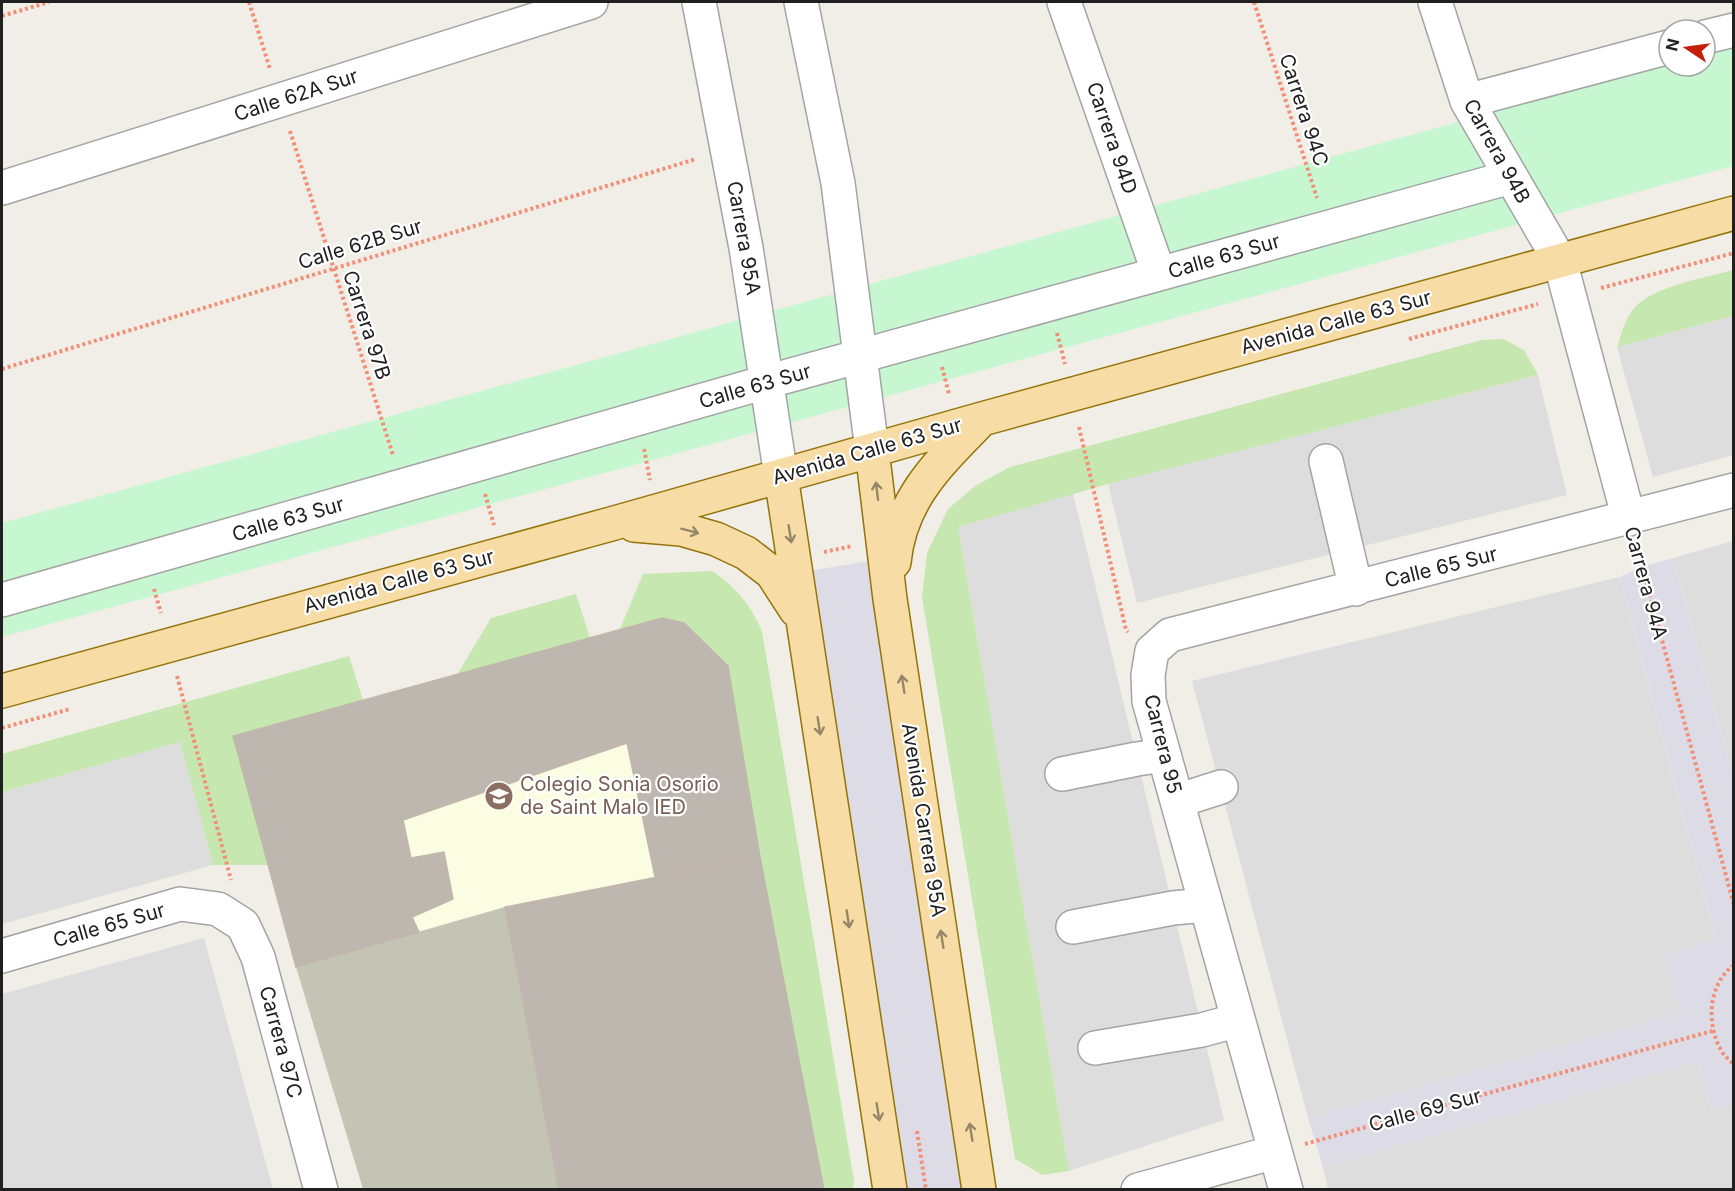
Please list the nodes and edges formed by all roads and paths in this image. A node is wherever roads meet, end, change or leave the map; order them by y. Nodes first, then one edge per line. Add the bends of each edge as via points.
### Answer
1 (49, 2) edge
2 (249, 2) edge
3 (591, 2) edge
4 (699, 2) edge
5 (801, 2) edge
6 (1064, 2) edge
7 (1254, 2) edge
8 (1435, 2) edge
9 (2, 16) edge
10 (1734, 30) edge
11 (1717, 34) edge
12 (1657, 50) edge
13 (280, 100) junction
14 (1467, 101) junction
15 (728, 150) junction
16 (1511, 177) junction
17 (2, 188) edge
18 (1734, 213) edge
19 (1326, 228) junction
20 (1560, 261) junction
21 (333, 268) junction
22 (1159, 274) junction
23 (1049, 305) junction
24 (860, 356) junction
25 (2, 369) edge
26 (766, 382) junction
27 (1073, 393) junction
28 (982, 418) junction
29 (872, 450) junction
30 (1326, 461) dead end
31 (781, 476) junction
32 (402, 486) junction
33 (1734, 490) edge
34 (1629, 519) junction
35 (611, 524) junction
36 (883, 538) junction
37 (147, 559) junction
38 (794, 560) junction
39 (1356, 589) junction
40 (890, 599) junction
41 (2, 600) edge
42 (803, 621) junction
43 (169, 645) junction
44 (1152, 651) junction
45 (2, 691) edge
46 (1164, 755) junction
47 (1062, 774) dead end
48 (1221, 787) dead end
49 (1177, 801) junction
50 (1206, 905) junction
51 (1734, 905) edge
52 (230, 917) junction
53 (1073, 927) dead end
54 (2, 956) edge
55 (1734, 965) edge
56 (1238, 1020) junction
57 (1712, 1031) junction
58 (1095, 1048) dead end
59 (1734, 1064) edge
60 (1275, 1152) junction
61 (1158, 1187) edge
62 (321, 1190) edge
63 (890, 1190) edge
64 (980, 1190) edge
65 (1286, 1190) edge

1 - 9 path
2 - 13 path, Carrera 97B
3 - 13 street, Calle 62A Sur
4 - 15 street, Carrera 95A
5 - 24 street via 838,183
6 - 22 street, Carrera 94D
7 - 19 path, Carrera 94C
8 - 14 street, Carrera 94B
10 - 11 street
12 - 14 street
13 - 17 street, Calle 62A Sur
13 - 21 path, Carrera 97B
14 - 16 street, Carrera 94B
15 - 21 path, Calle 62B Sur
15 - 26 street, Carrera 95A
16 - 19 street, Calle 63 Sur
16 - 20 street, Carrera 94B
18 - 20 main road, Avenida Calle 63 Sur
19 - 22 street, Calle 63 Sur
20 - 27 main road, Avenida Calle 63 Sur
20 - 34 street, Carrera 94A
21 - 25 path, Calle 62B Sur
21 - 32 path, Carrera 97B
22 - 23 street, Calle 63 Sur
23 - 24 street, Calle 63 Sur
23 - 27 path
24 - 26 street, Calle 63 Sur
24 - 29 street
26 - 31 street, Carrera 95A
26 - 32 street, Calle 63 Sur
27 - 28 main road, Avenida Calle 63 Sur
27 - 44 path via 1126,630
28 - 29 main road, Avenida Calle 63 Sur
28 - 40 main road via 941,460 918,490 903,519 895,549
29 - 31 main road, Avenida Calle 63 Sur
36 -> 29 main road, Avenida Carrera 95A
30 - 39 street
31 - 35 main road, Avenida Calle 63 Sur
31 -> 38 main road
32 - 37 street, Calle 63 Sur
33 - 34 street, Calle 65 Sur
34 - 39 street, Calle 65 Sur
34 - 51 path, Carrera 94A
35 -> 42 main road via 681,529 716,538 746,553 772,573
35 - 43 main road, Avenida Calle 63 Sur
36 - 38 path
36 - 40 main road, Avenida Carrera 95A
37 - 41 street, Calle 63 Sur
37 - 43 path
38 - 42 main road
39 - 44 street, Calle 65 Sur via 1170,635
64 -> 40 main road, Avenida Carrera 95A
42 -> 63 main road
43 - 45 main road, Avenida Calle 63 Sur
43 - 52 path
44 - 46 street, Carrera 95 via 1149,701
46 - 47 street
46 - 49 street, Carrera 95
48 - 49 street
49 - 50 street, Carrera 95
50 - 53 street
50 - 56 street, Carrera 95
52 - 54 street, Calle 65 Sur via 180,904
52 - 62 street, Carrera 97C via 258,957
55 - 57 path via 1716,987
56 - 58 street
56 - 60 street, Carrera 95
57 - 59 path via 1722,1052
57 - 60 path, Calle 69 Sur
60 - 61 street
60 - 65 street, Carrera 95

